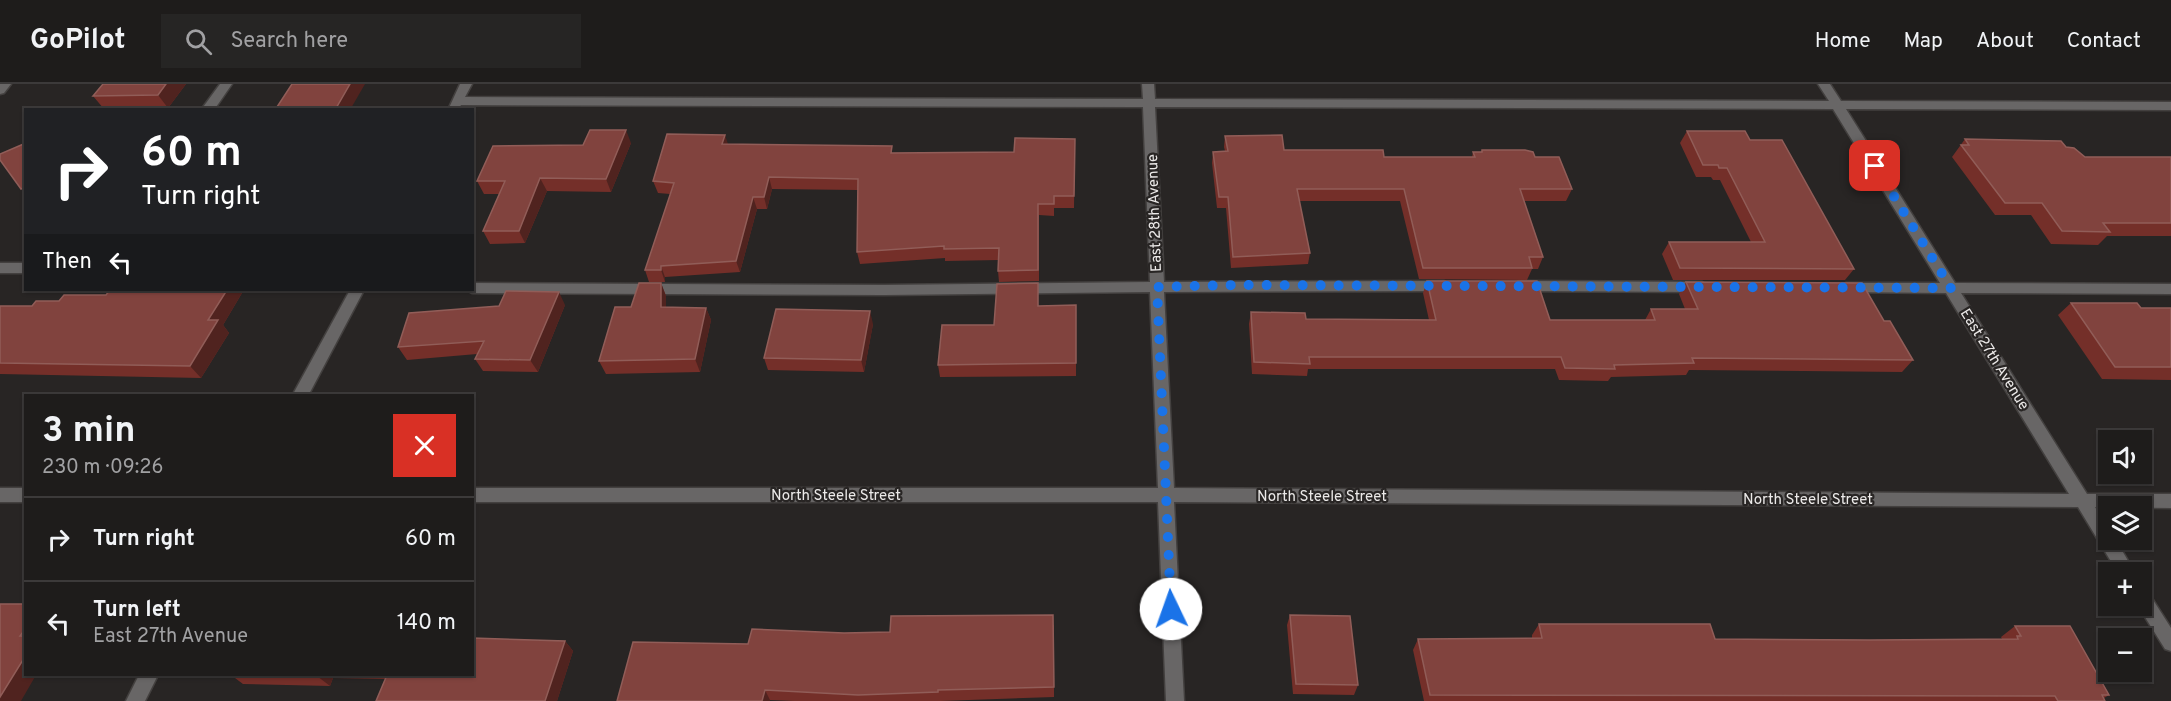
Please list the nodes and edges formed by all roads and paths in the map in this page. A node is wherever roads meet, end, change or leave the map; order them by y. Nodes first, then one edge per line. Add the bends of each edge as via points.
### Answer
1 (5, 84) edge
2 (226, 84) edge
3 (466, 84) edge
4 (1148, 84) edge
5 (1824, 84) edge
6 (0, 90) edge
7 (1149, 102) junction
8 (455, 105) edge
9 (1837, 105) junction
10 (2171, 105) edge
11 (208, 108) edge
12 (0, 268) edge
13 (24, 268) edge
14 (1463, 286) edge
15 (1499, 286) edge
16 (1157, 287) junction
17 (1713, 287) edge
18 (474, 288) edge
19 (1832, 288) edge
20 (1951, 288) junction
21 (2171, 289) edge
22 (356, 291) edge
23 (301, 394) edge
24 (0, 495) edge
25 (24, 495) edge
26 (474, 495) edge
27 (1166, 495) junction
28 (2083, 501) junction
29 (2171, 501) edge
30 (2120, 562) edge
31 (2152, 613) edge
32 (2171, 643) edge
33 (148, 676) edge
34 (135, 701) edge
35 (1175, 701) edge

1 - 6 street
2 - 11 street
3 - 8 street
4 - 7 street, East 28th Avenue
5 - 9 street, East 27th Avenue
7 - 8 street
7 - 9 street
7 - 16 street, East 28th Avenue
9 - 10 street
9 - 20 street, East 27th Avenue
12 - 13 street
14 - 16 street
15 - 17 street
16 - 18 street
16 - 27 street, East 28th Avenue
19 - 20 street
20 - 21 street
20 - 28 street, East 27th Avenue
22 - 23 street
24 - 25 street
26 - 27 street, North Steele Street
27 - 28 street, North Steele Street
27 - 35 street, East 28th Avenue
28 - 29 street, North Steele Street
28 - 30 street, East 27th Avenue
31 - 32 street
33 - 34 street

